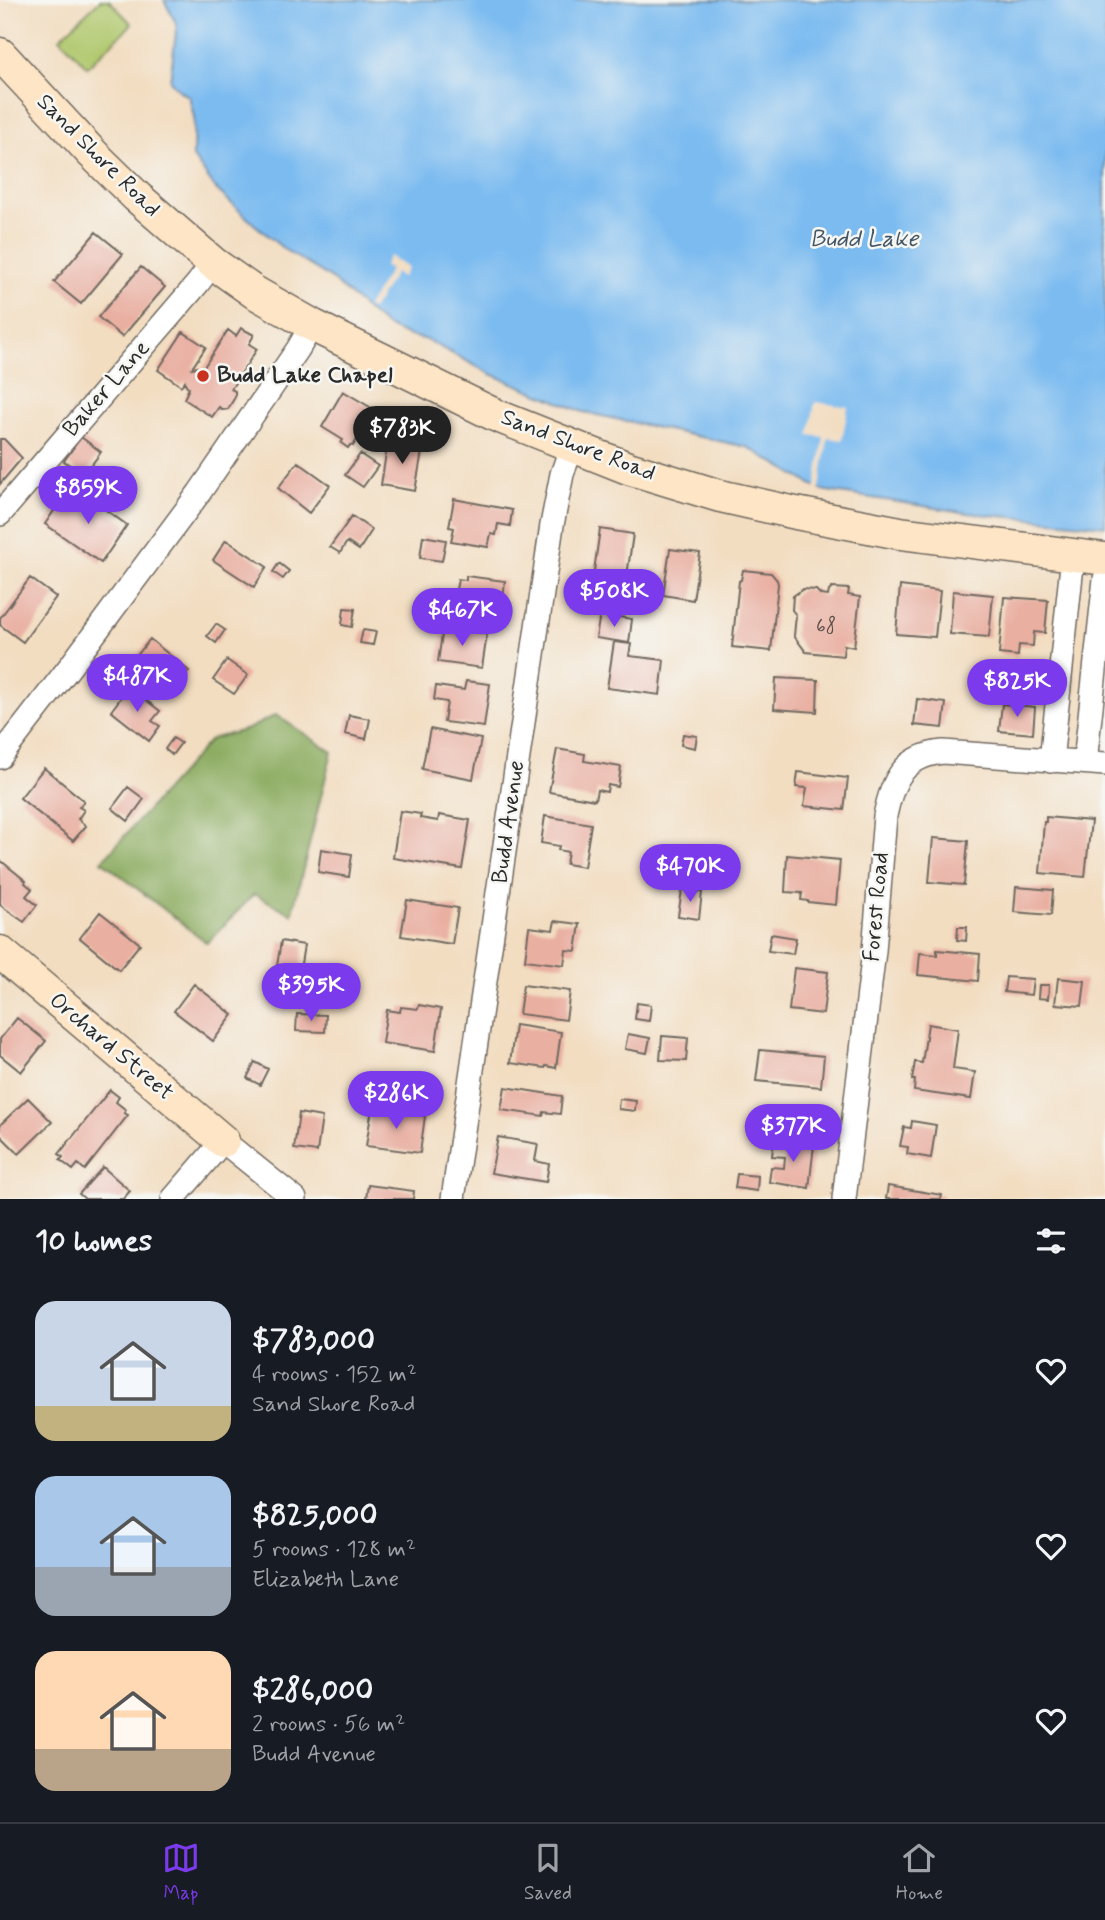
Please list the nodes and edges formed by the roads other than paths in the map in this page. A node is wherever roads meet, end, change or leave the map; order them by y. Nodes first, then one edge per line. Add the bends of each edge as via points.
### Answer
1 (0, 54) edge
2 (213, 263) junction
3 (312, 325) junction
4 (572, 446) junction
5 (0, 514) edge
6 (1073, 556) junction
7 (1105, 559) edge
8 (1105, 579) edge
9 (0, 757) edge
10 (1051, 761) junction
11 (1095, 763) edge
12 (0, 952) edge
13 (223, 1141) junction
14 (173, 1199) edge
15 (295, 1199) edge
16 (453, 1199) edge
17 (844, 1199) edge

1 - 2 street, Sand Shore Road via 92,153
2 - 3 street, Sand Shore Road
2 - 5 street, Baker Lane
3 - 4 street, Sand Shore Road via 473,405
3 - 9 street via 198,493
4 - 6 street, Sand Shore Road via 720,496 796,513 900,533
4 - 16 street, Budd Avenue via 552,525
6 - 7 street, Sand Shore Road
6 - 10 street
8 - 11 street
10 - 11 street, Forest Road
10 - 17 street, Forest Road via 934,753 912,762 894,785 885,817 873,963
12 - 13 street, Orchard Street
13 - 14 street
13 - 15 street

